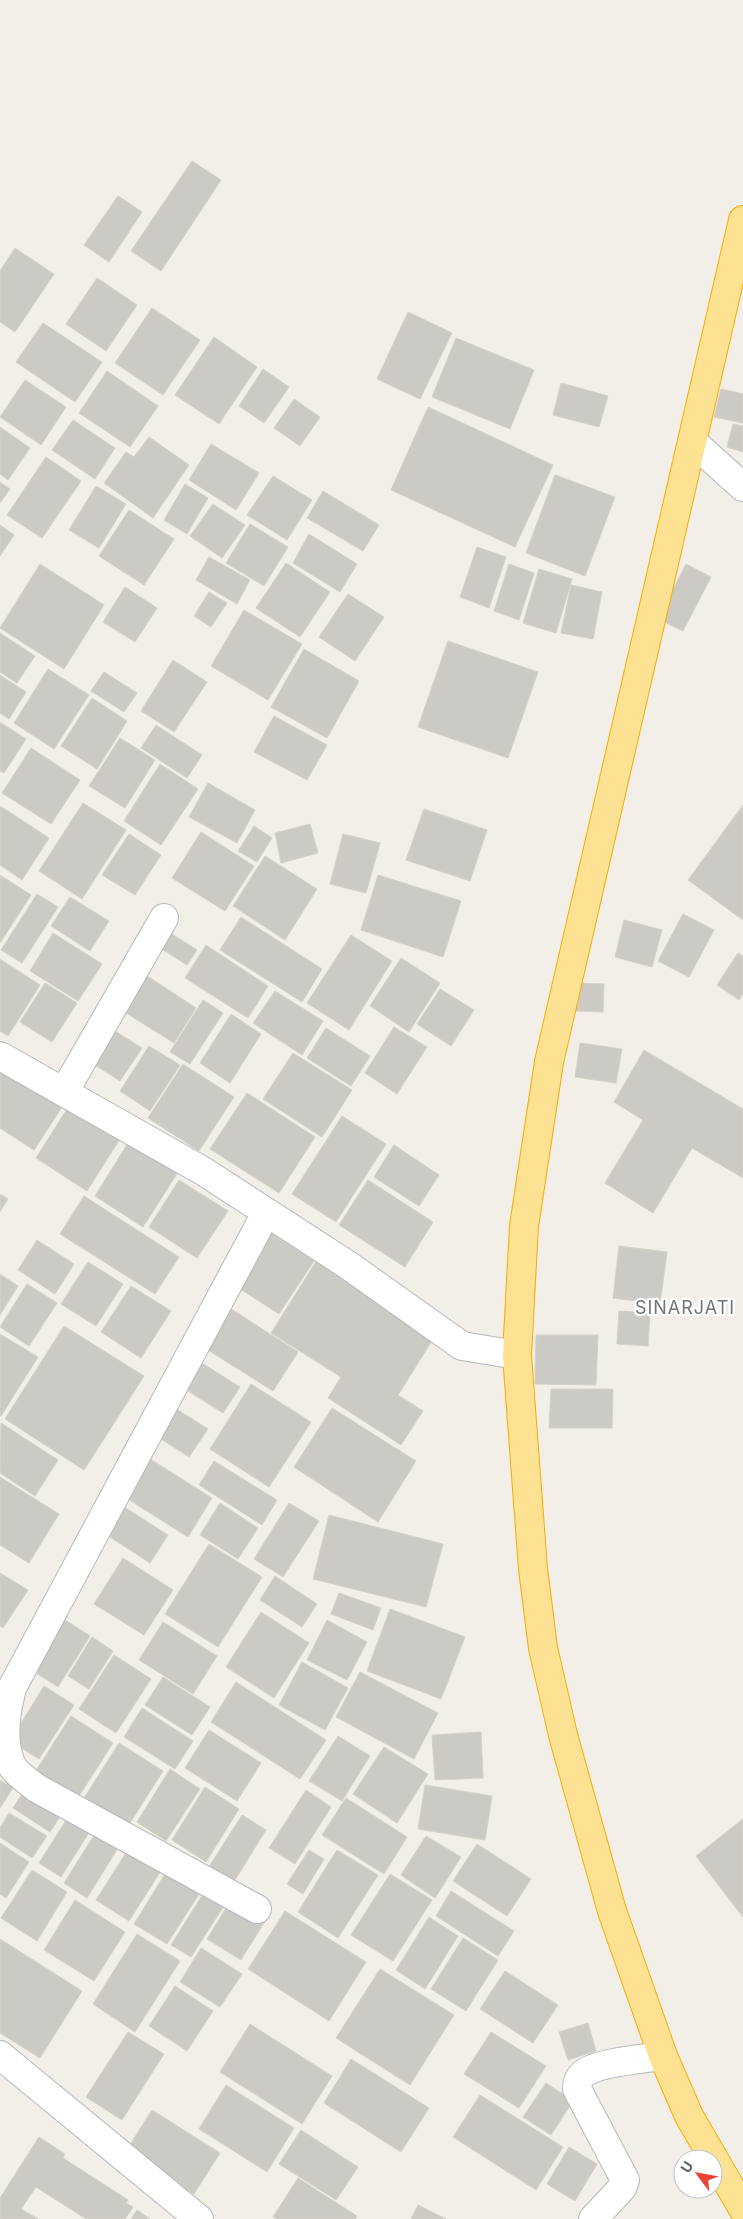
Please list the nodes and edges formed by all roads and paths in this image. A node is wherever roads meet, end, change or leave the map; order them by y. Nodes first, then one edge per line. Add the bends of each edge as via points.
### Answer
1 (743, 220) edge
2 (693, 442) junction
3 (743, 487) edge
4 (164, 918) dead end
5 (0, 1056) edge
6 (64, 1092) junction
7 (266, 1213) junction
8 (517, 1355) junction
9 (257, 1909) dead end
10 (0, 2055) edge
11 (663, 2056) junction
12 (743, 2209) edge
13 (199, 2219) edge
14 (593, 2219) edge

1 - 2 highway
2 - 3 street
2 - 8 highway via 549,1062 524,1226
4 - 6 street
5 - 6 street
6 - 7 street via 203,1171
7 - 8 street via 348,1265 462,1346
7 - 9 street via 12,1688 5,1726 7,1753 14,1770 38,1789
8 - 11 highway via 533,1569 543,1648 589,1834 612,1911
10 - 13 street
11 - 12 highway via 689,2116
11 - 14 street via 596,2068 581,2075 577,2089 625,2180 622,2188

